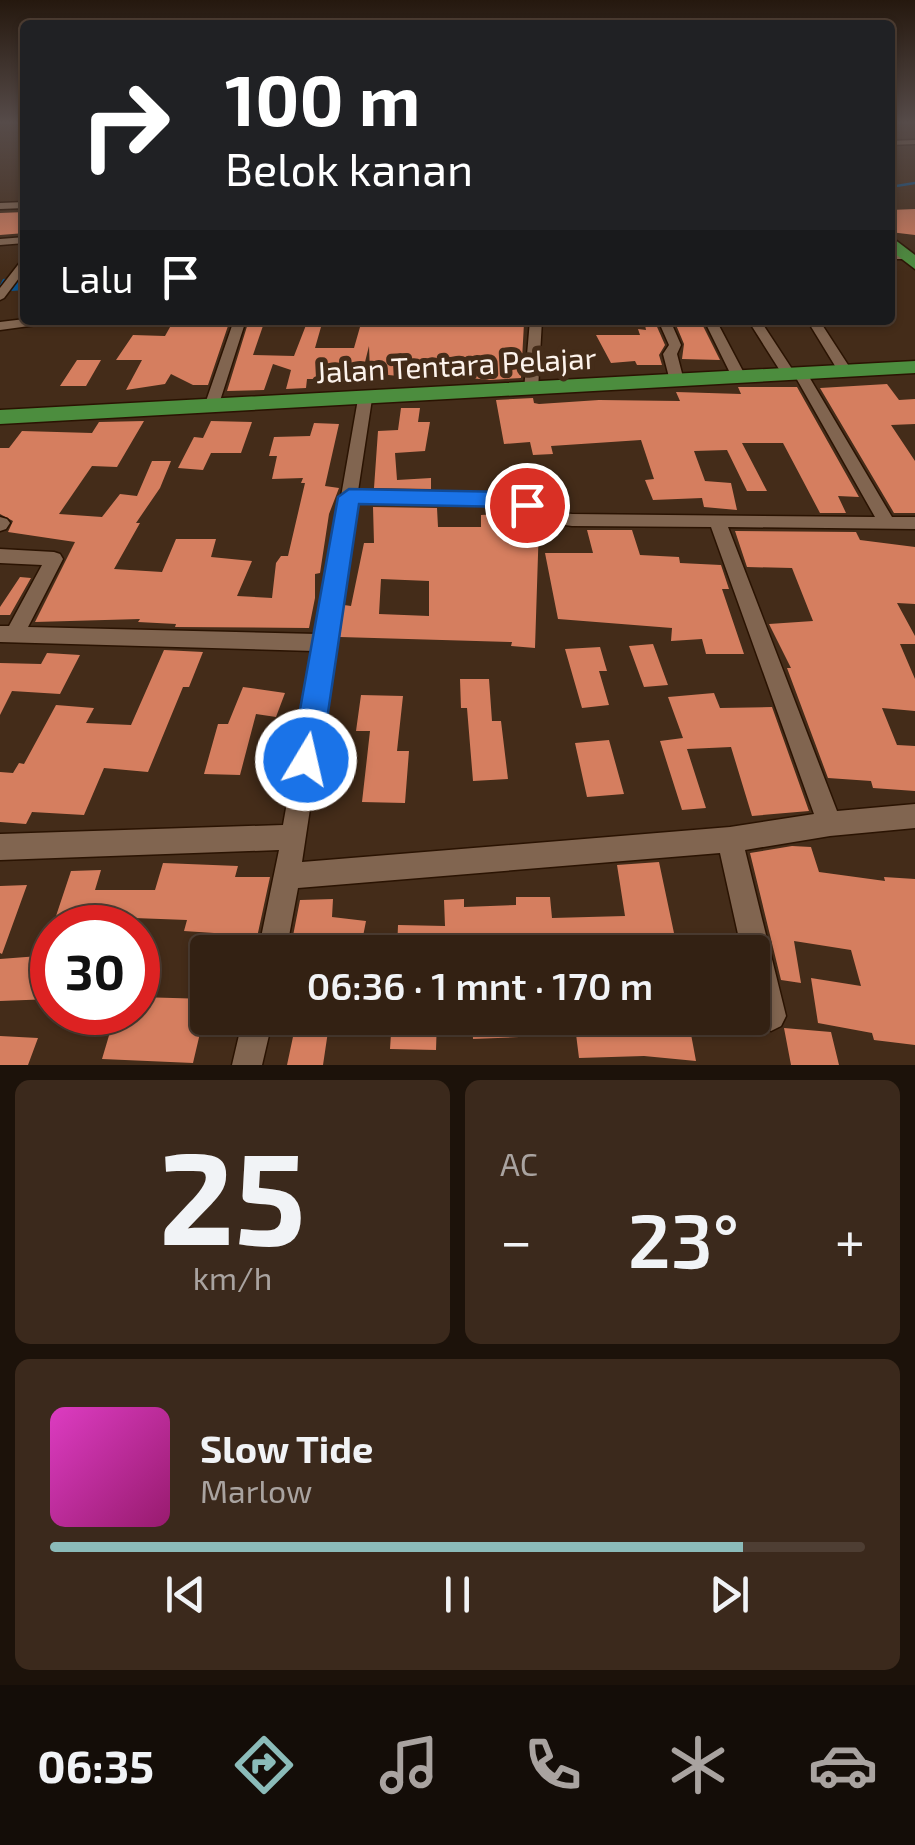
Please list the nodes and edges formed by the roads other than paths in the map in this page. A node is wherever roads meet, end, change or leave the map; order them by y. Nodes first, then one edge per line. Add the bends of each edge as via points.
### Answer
1 (20, 269) edge
2 (0, 296) edge
3 (238, 325) edge
4 (536, 325) edge
5 (666, 325) edge
6 (713, 325) edge
7 (758, 325) edge
8 (816, 325) edge
9 (915, 367) edge
10 (845, 371) junction
11 (794, 373) junction
12 (739, 377) junction
13 (677, 381) junction
14 (531, 390) junction
15 (364, 400) junction
16 (211, 407) junction
17 (0, 417) edge
18 (349, 497) junction
19 (717, 520) junction
20 (887, 522) junction
21 (915, 523) edge
22 (0, 556) edge
23 (7, 634) edge
24 (326, 643) junction
25 (915, 816) edge
26 (830, 824) junction
27 (293, 838) junction
28 (730, 840) junction
29 (0, 847) edge
30 (287, 876) junction
31 (275, 935) edge
32 (772, 1016) dead end
33 (254, 1035) edge
34 (247, 1065) edge

1 - 2 street
3 - 16 street
4 - 14 street
5 - 13 street
6 - 12 street
7 - 11 street
8 - 10 street
9 - 10 highway, Jalan Tentara Pelajar
10 - 11 highway, Jalan Tentara Pelajar
11 - 12 highway, Jalan Tentara Pelajar
11 - 20 street
12 - 13 highway, Jalan Tentara Pelajar
13 - 14 highway, Jalan Tentara Pelajar
14 - 15 highway, Jalan Tentara Pelajar
15 - 16 highway, Jalan Tentara Pelajar
15 - 18 street
16 - 17 highway, Jalan Tentara Pelajar
18 - 19 street via 514,500 550,518 572,520
18 - 24 street
19 - 20 street
19 - 26 street
20 - 21 street
22 - 23 street via 54,559
23 - 24 street
24 - 27 street
25 - 26 street
26 - 28 street
27 - 29 street
27 - 30 street
28 - 30 street
28 - 32 street
30 - 31 street
33 - 34 street

